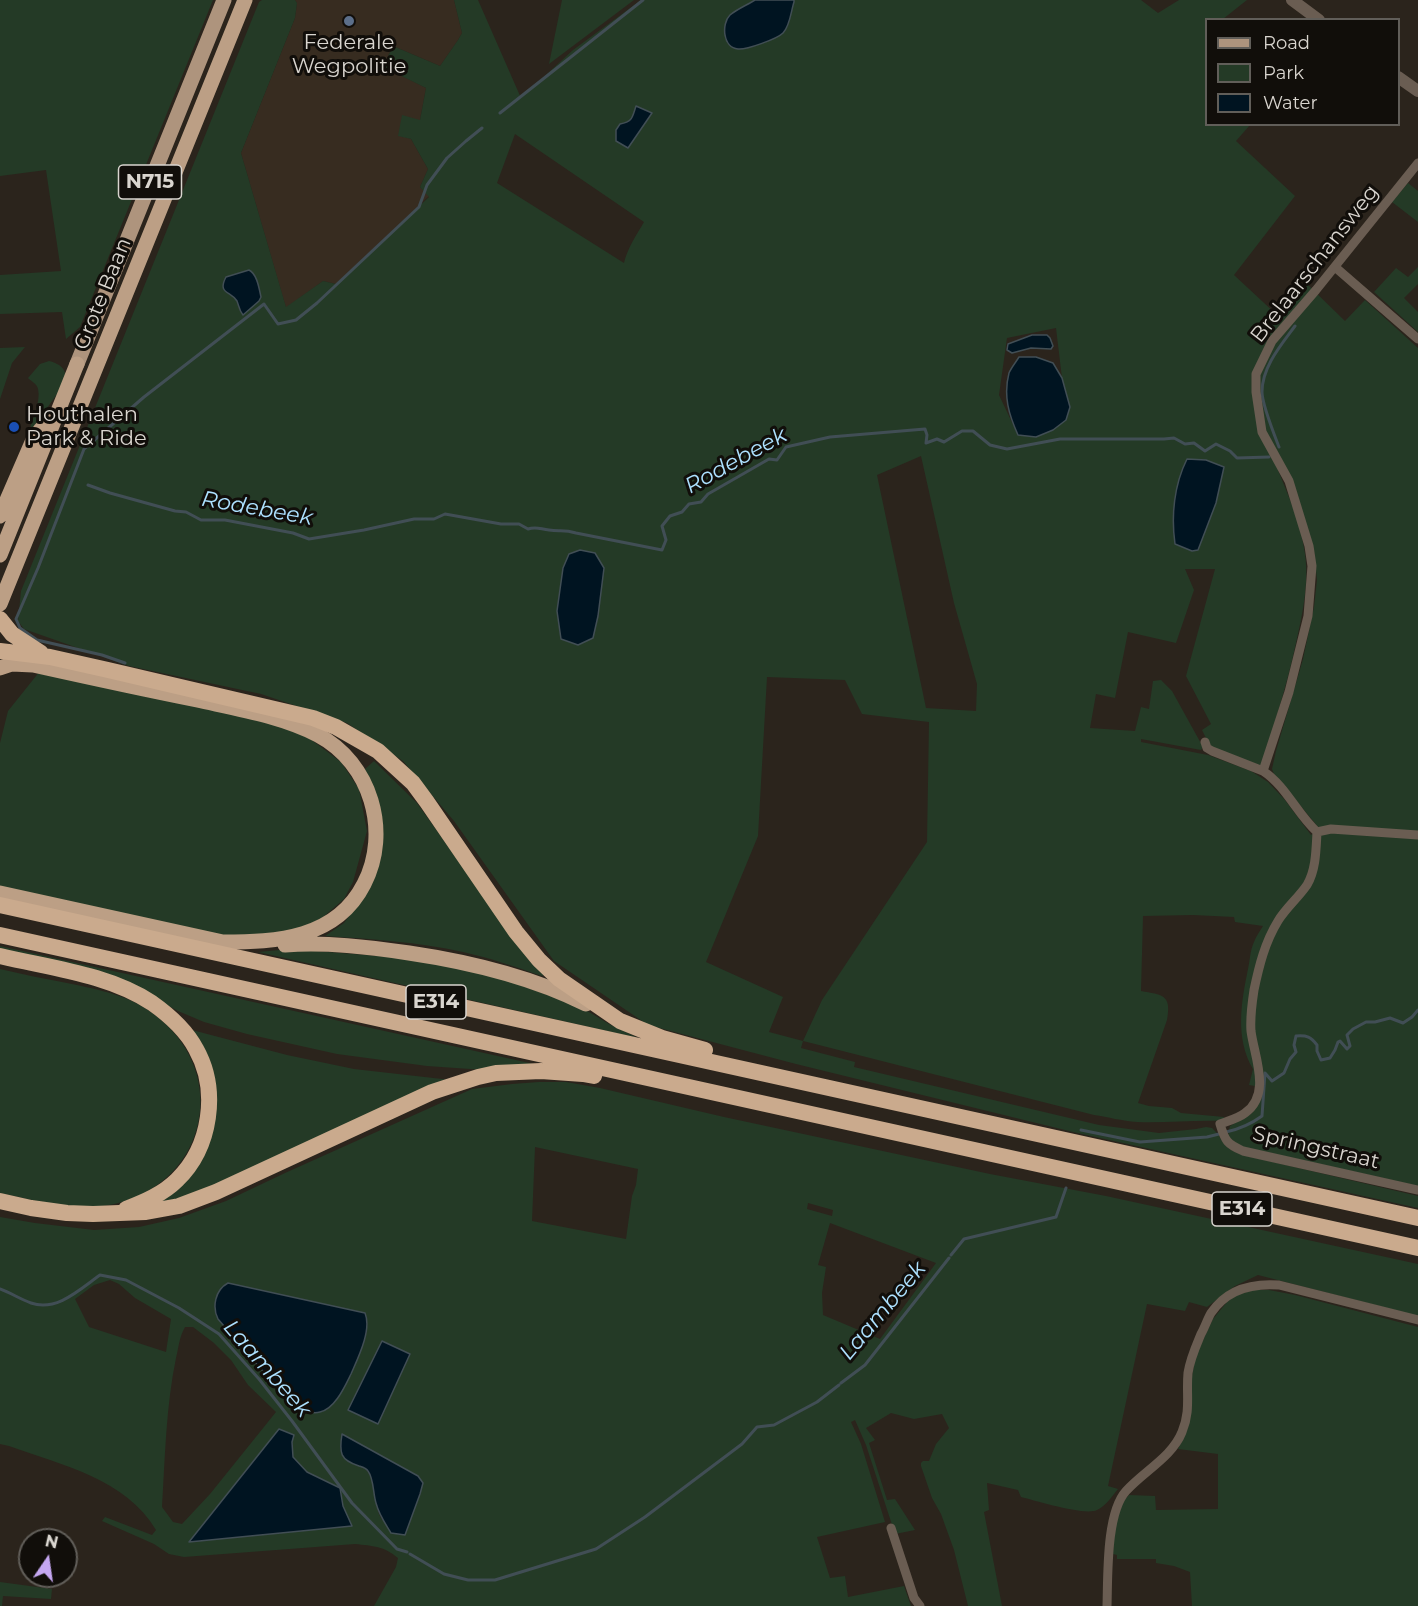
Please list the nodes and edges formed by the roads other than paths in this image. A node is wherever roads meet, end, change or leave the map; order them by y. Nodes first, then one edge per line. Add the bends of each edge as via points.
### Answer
1 (224, 0) edge
2 (245, 0) edge
3 (1296, 1) edge
4 (1317, 18) edge
5 (1400, 78) edge
6 (1418, 91) edge
7 (1418, 163) edge
8 (1335, 267) junction
9 (1418, 339) edge
10 (77, 364) joint
11 (58, 413) junction
12 (0, 516) edge
13 (0, 555) edge
14 (0, 604) edge
15 (0, 619) edge
16 (0, 651) edge
17 (50, 657) junction
18 (0, 668) edge
19 (1205, 742) dead end
20 (1263, 771) junction
21 (1317, 832) junction
22 (1418, 834) edge
23 (0, 893) edge
24 (0, 905) edge
25 (0, 935) edge
26 (222, 942) junction
27 (0, 956) edge
28 (620, 1021) junction
29 (627, 1073) junction
30 (873, 1098) junction
31 (1418, 1190) edge
32 (0, 1201) edge
33 (117, 1213) junction
34 (1418, 1218) edge
35 (1418, 1248) edge
36 (1418, 1320) edge
37 (891, 1528) dead end
38 (920, 1606) edge
39 (1107, 1606) edge

1 - 10 main road, Grote Baan / N715
2 - 14 highway, Grote Baan / N715
3 - 4 street
5 - 6 street
7 - 8 street, Brelaarschansweg
8 - 9 street
8 - 20 street, Brelaarschansweg via 1272,341 1256,374 1262,432 1289,481 1312,566 1308,616
10 - 11 highway, Grote Baan / N715
11 - 12 highway via 33,440
11 - 13 highway, Grote Baan / N715
15 - 17 highway, E314 via 17,638
16 - 17 highway, E314
17 - 28 highway, E314 via 313,718 358,738 413,783 539,960 572,989
18 - 26 highway, E314 via 33,665 272,717 319,735 354,765 372,801 376,829 370,871 356,898 334,920 300,935
19 - 20 street via 1217,754
20 - 21 street
21 - 22 street
21 - 31 street, Springstraat via 1312,874 1282,913 1261,960 1251,1027 1260,1071 1258,1093 1244,1114 1220,1124 1223,1136 1228,1144 1243,1151
23 - 26 highway, E314
24 - 30 highway, E314
25 - 29 highway, E314
26 - 28 highway, E314 via 247,946 349,945 432,956 518,976
27 - 33 highway, E314 via 123,988 151,1002 173,1020 197,1050 208,1082 210,1104 207,1125 194,1158 177,1180 159,1194
28 - 30 highway, E314 via 692,1047 836,1082
29 - 33 highway, E314 via 600,1077 541,1071 478,1077 432,1092 179,1206
29 - 35 highway, E314
30 - 34 highway, E314
32 - 33 highway, E314 via 67,1213
36 - 39 street via 1279,1285 1247,1286 1226,1297 1211,1314 1196,1346 1188,1374 1187,1418 1178,1442 1119,1500 1110,1548
37 - 38 street

